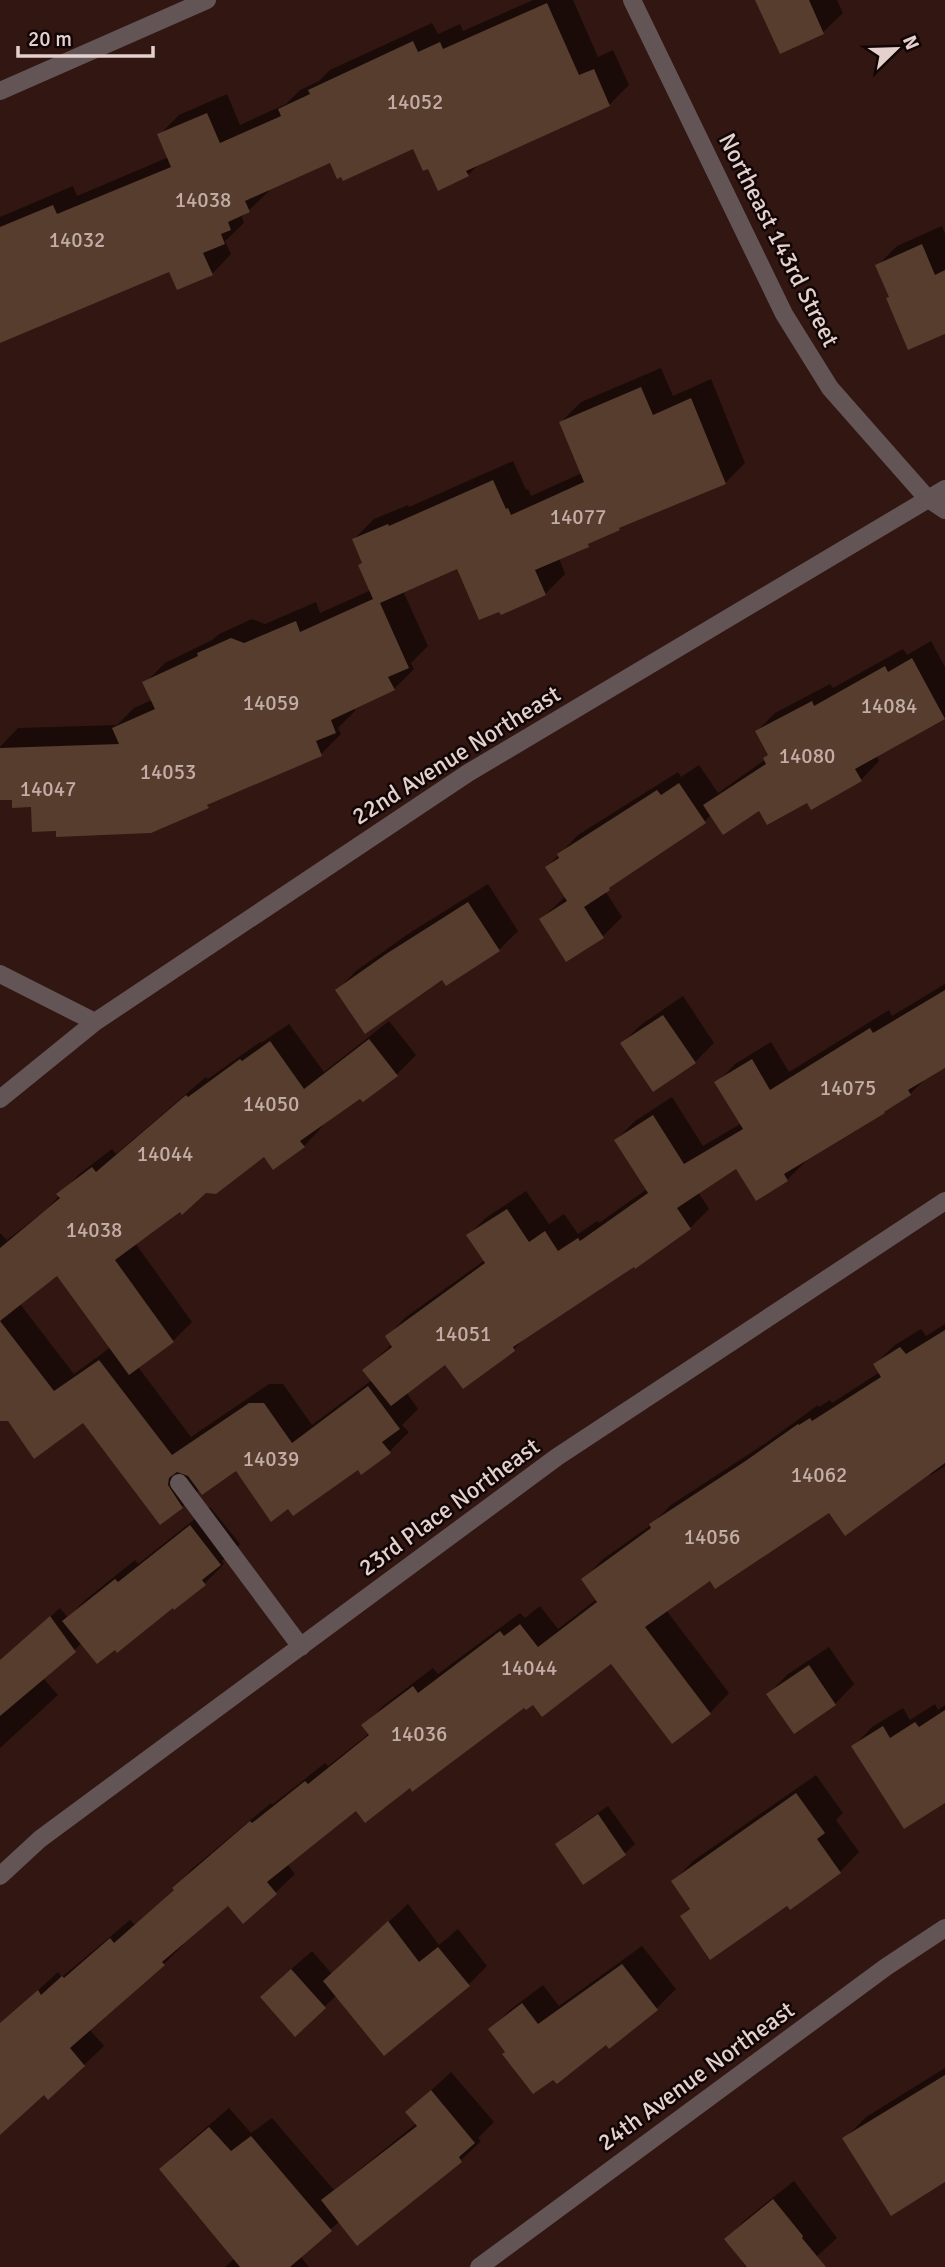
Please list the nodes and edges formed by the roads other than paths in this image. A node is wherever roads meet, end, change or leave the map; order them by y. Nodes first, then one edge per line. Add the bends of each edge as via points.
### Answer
1 (207, 0) edge
2 (632, 0) edge
3 (0, 91) edge
4 (945, 489) edge
5 (927, 498) junction
6 (945, 510) edge
7 (0, 974) edge
8 (95, 1022) junction
9 (0, 1099) edge
10 (945, 1201) edge
11 (179, 1483) dead end
12 (301, 1647) junction
13 (0, 1876) edge
14 (945, 1928) edge
15 (479, 2267) edge

1 - 3 street
2 - 5 street, Northeast 143rd Street via 784,314 830,388
4 - 5 street, 22nd Avenue Northeast
5 - 6 street, Northeast 143rd Street
5 - 8 street, 22nd Avenue Northeast via 468,772
7 - 8 street
8 - 9 street, 22nd Avenue Northeast
10 - 12 street, 23rd Place Northeast via 557,1457
11 - 12 street
12 - 13 street, 23rd Place Northeast via 40,1839
14 - 15 street, 24th Avenue Northeast

